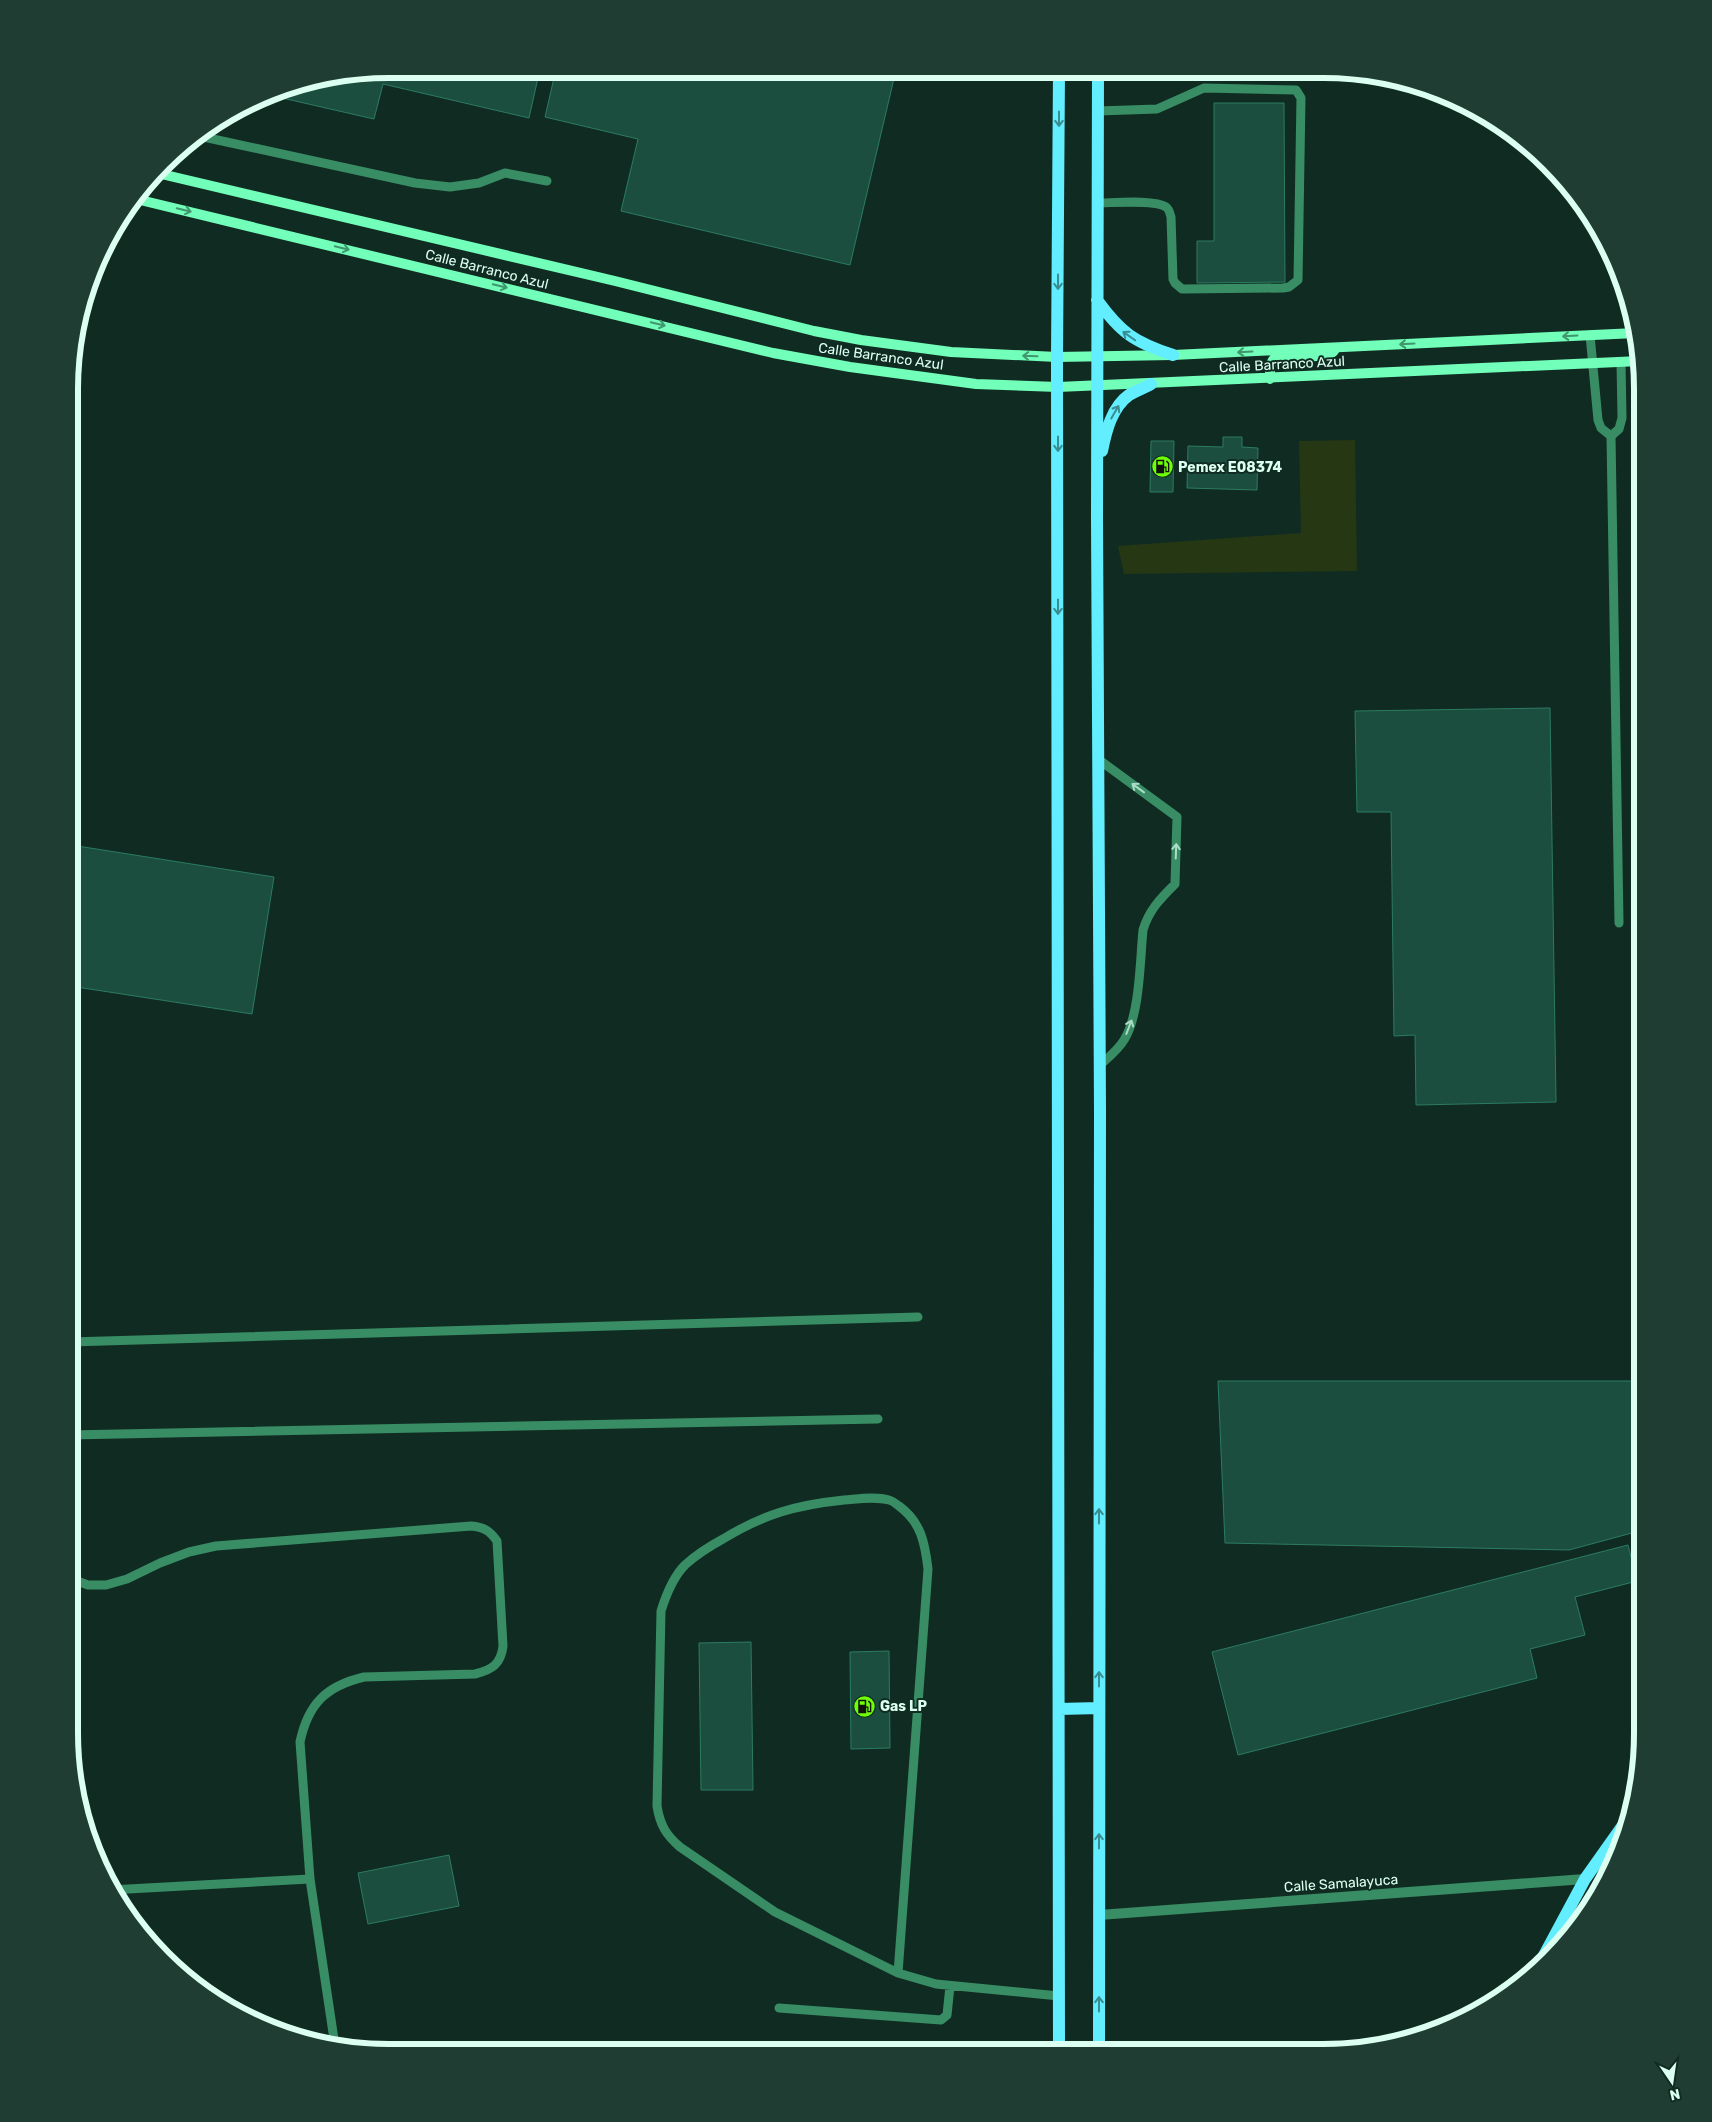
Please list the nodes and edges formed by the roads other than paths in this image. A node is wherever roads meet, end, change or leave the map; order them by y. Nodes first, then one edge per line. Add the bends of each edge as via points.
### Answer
1 (1059, 78) edge
2 (1098, 78) edge
3 (1098, 111) junction
4 (205, 137) edge
5 (164, 175) edge
6 (547, 180) dead end
7 (141, 200) edge
8 (1098, 203) junction
9 (1097, 300) junction
10 (1630, 333) edge
11 (1590, 335) junction
12 (1336, 347) junction
13 (1173, 355) junction
14 (1098, 356) junction
15 (1057, 357) junction
16 (1633, 361) edge
17 (1622, 362) junction
18 (1592, 363) junction
19 (1270, 379) junction
20 (1151, 384) junction
21 (1097, 386) junction
22 (1058, 387) junction
23 (1611, 436) junction
24 (1097, 476) junction
25 (1098, 758) junction
26 (1619, 923) dead end
27 (1100, 1065) junction
28 (918, 1317) dead end
29 (78, 1342) edge
30 (878, 1419) dead end
31 (78, 1435) edge
32 (78, 1581) edge
33 (1099, 1708) junction
34 (1059, 1709) junction
35 (1618, 1832) edge
36 (310, 1879) junction
37 (1585, 1879) junction
38 (119, 1889) edge
39 (1099, 1915) junction
40 (1548, 1947) edge
41 (898, 1973) junction
42 (950, 1986) junction
43 (1059, 1996) junction
44 (779, 2008) dead end
45 (334, 2040) edge
46 (1058, 2044) edge
47 (1099, 2044) edge

1 -> 15 main road
2 - 3 main road
3 - 8 main road
3 - 8 lane via 1157,109 1204,88 1296,90 1301,98 1298,280 1283,288 1182,289 1173,279 1171,217 1166,206
4 - 6 lane via 415,183 450,187 479,183 505,173
15 -> 5 main road, Calle Barranco Azul via 951,352 814,331
7 -> 22 main road, Calle Barranco Azul via 773,353 976,384
8 - 9 main road
13 -> 9 main road via 1132,338 1111,320
9 - 14 main road
10 - 11 main road, Calle Barranco Azul
11 -> 12 main road, Calle Barranco Azul
11 - 18 lane
12 -> 13 main road, Calle Barranco Azul
12 - 19 main road via 1331,354 1273,360
13 - 14 main road, Calle Barranco Azul
14 - 15 main road, Calle Barranco Azul
14 - 21 main road
15 - 22 main road
16 - 17 main road, Calle Barranco Azul
17 - 18 main road, Calle Barranco Azul
17 - 23 lane via 1622,418 1619,428
18 - 19 main road, Calle Barranco Azul
18 - 23 lane via 1598,420 1601,428
19 - 20 main road, Calle Barranco Azul
20 - 21 main road, Calle Barranco Azul
24 -> 20 main road via 1115,412 1129,395
21 - 22 main road, Calle Barranco Azul
21 - 24 main road
22 -> 34 main road
23 - 26 lane
24 - 25 main road
25 - 27 main road
27 -> 25 lane via 1115,1052 1129,1030 1143,930 1152,908 1175,884 1178,817
33 -> 27 main road
28 - 29 lane
30 - 31 lane
32 - 36 lane via 106,1585 190,1552 242,1542 471,1526 491,1532 499,1552 502,1608 503,1646 497,1665 475,1674 364,1677 347,1681 318,1700 310,1712 300,1742
33 - 34 main road
39 -> 33 main road
34 - 43 main road
35 - 37 main road
36 - 38 lane
36 - 45 lane
37 - 39 street, Calle Samalayuca
37 - 40 main road
47 -> 39 main road
41 - 41 lane via 768,1908 667,1836 657,1806 661,1611 668,1590 684,1565 750,1522 813,1503 890,1500 906,1511 925,1540 928,1569
41 - 42 lane
42 - 43 lane
42 - 44 lane via 948,2015 941,2020
43 - 46 main road

